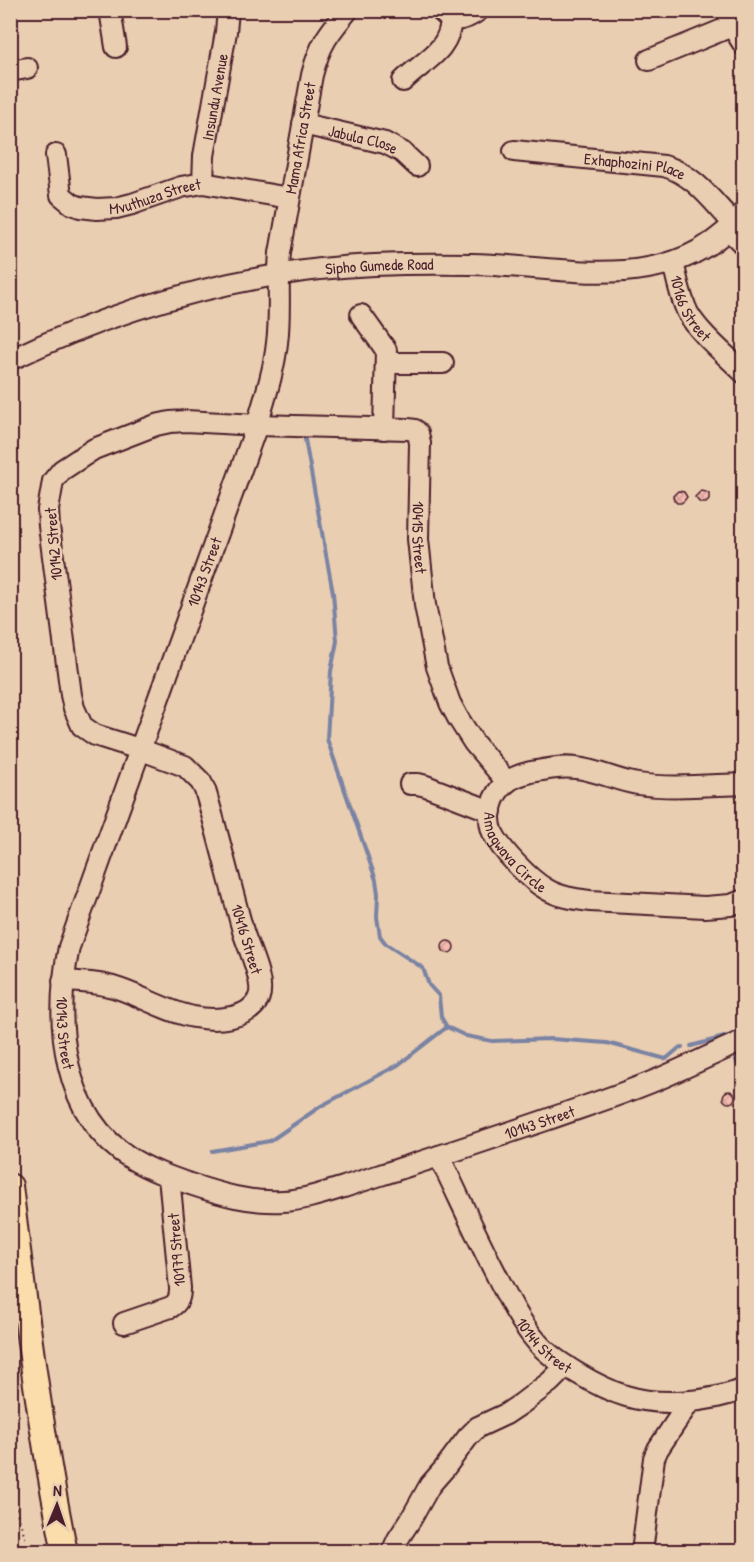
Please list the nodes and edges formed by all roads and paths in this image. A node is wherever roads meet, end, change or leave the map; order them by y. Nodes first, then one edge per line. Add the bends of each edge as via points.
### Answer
1 (110, 10) edge
2 (228, 10) edge
3 (348, 10) edge
4 (479, 10) edge
5 (446, 15) edge
6 (730, 18) edge
7 (744, 45) edge
8 (116, 47) dead end
9 (649, 60) dead end
10 (403, 81) dead end
11 (303, 124) junction
12 (514, 151) dead end
13 (56, 155) dead end
14 (417, 166) dead end
15 (204, 183) junction
16 (289, 198) junction
17 (735, 222) edge
18 (744, 245) edge
19 (673, 262) junction
20 (278, 275) junction
21 (361, 315) dead end
22 (10, 360) edge
23 (386, 363) junction
24 (443, 363) dead end
25 (744, 373) edge
26 (257, 425) junction
27 (384, 429) junction
28 (140, 749) junction
29 (507, 782) junction
30 (410, 784) dead end
31 (744, 784) edge
32 (491, 812) junction
33 (744, 900) edge
34 (63, 981) junction
35 (744, 1040) edge
36 (440, 1156) junction
37 (169, 1177) junction
38 (10, 1185) edge
39 (14, 1250) edge
40 (124, 1323) dead end
41 (566, 1366) junction
42 (744, 1389) edge
43 (690, 1401) junction
44 (10, 1491) edge
45 (30, 1551) edge
46 (65, 1551) edge
47 (392, 1551) edge
48 (642, 1551) edge

1 - 8 street
2 - 15 street, Insundu Avenue via 204,156
3 - 11 street, Mama Africa Street via 321,47
4 - 5 street via 458,20
5 - 10 street via 447,37 435,54
6 - 7 street
6 - 9 street
11 - 14 street, Jabula Close via 384,143
11 - 16 street, Mama Africa Street
12 - 17 street, Exhaphozini Place via 673,168 691,179
13 - 15 street, Mvuthuza Street via 61,195 80,207 116,208
15 - 16 street, Mvuthuza Street
16 - 20 street, Mama Africa Street
17 - 18 street, Exhaphozini Place
17 - 19 street, Sipho Gumede Road via 707,246
19 - 20 street, Sipho Gumede Road via 622,272 410,263
19 - 25 street, 10166 Street via 689,315
20 - 22 street, Sipho Gumede Road via 167,299 104,320
20 - 26 street, 10143 Street via 278,341
21 - 23 street via 386,348
23 - 24 street
23 - 27 street
26 - 27 street, 10415 Street
26 - 28 street, 10143 Street
26 - 28 street, 10142 Street via 186,421 156,424 74,460 53,482 49,526 74,708 82,726 95,735
27 - 29 street, 10415 Street via 415,430 420,437 419,548 437,667 458,718
28 - 34 street, 10143 Street via 69,947
28 - 34 street, 10416 Street via 185,766 205,790 258,975 260,995 256,1004 238,1015 210,1019 192,1017 104,984
29 - 31 street, Amagwava Circle via 530,772 565,767 639,784
29 - 32 street, Amagwava Circle
30 - 32 street via 426,786
32 - 33 street, Amagwava Circle via 493,831 508,855 537,883 558,895 590,901 705,907
34 - 37 street, 10143 Street via 64,1048 82,1103 116,1147
35 - 36 street, 10143 Street via 622,1094
36 - 37 street, 10143 Street via 319,1195 284,1201 244,1199
36 - 41 street, 10144 Street via 519,1318 539,1344
37 - 40 street, 10179 Street via 179,1300 171,1307
38 - 39 main road
39 - 46 main road
41 - 43 street, 10144 Street via 626,1396 661,1402
41 - 47 street via 521,1404 478,1427 468,1437 430,1485
42 - 43 street, 10144 Street
43 - 48 street via 654,1458
44 - 45 path

